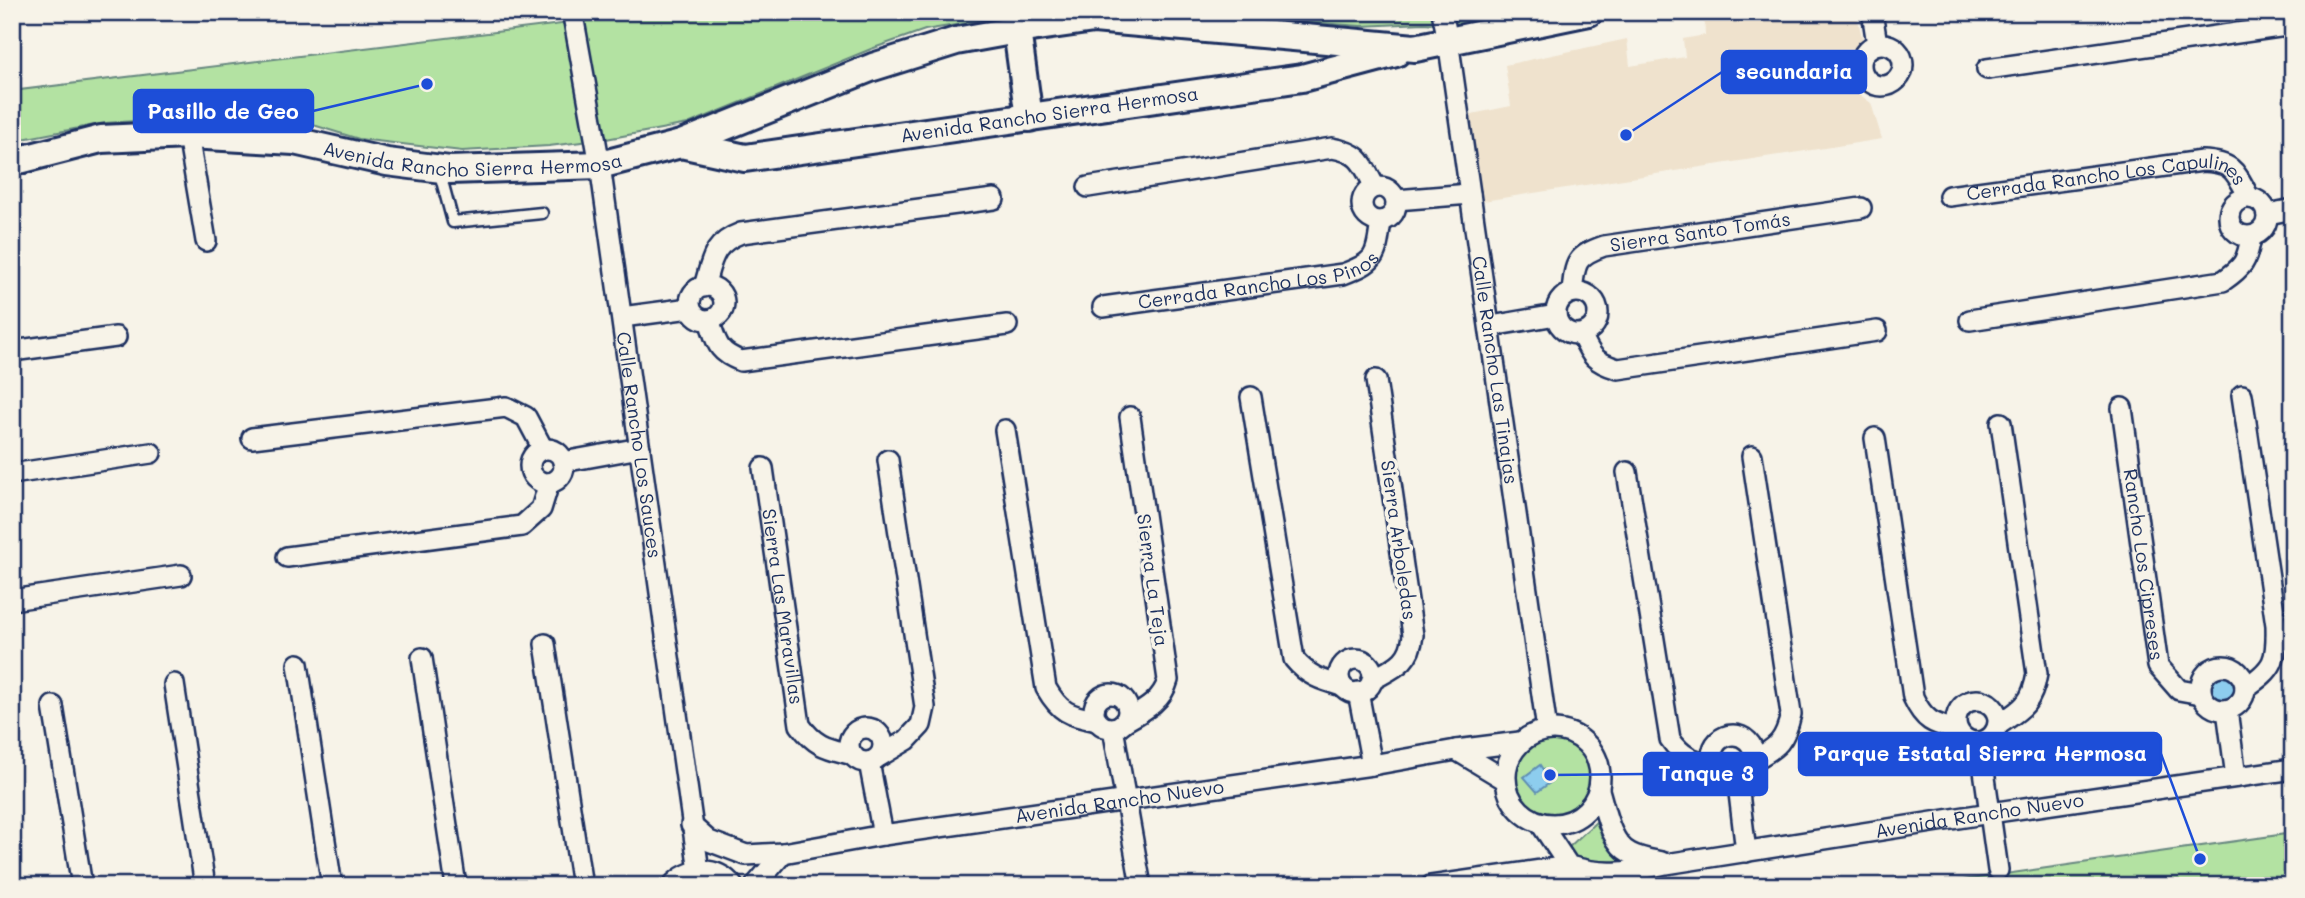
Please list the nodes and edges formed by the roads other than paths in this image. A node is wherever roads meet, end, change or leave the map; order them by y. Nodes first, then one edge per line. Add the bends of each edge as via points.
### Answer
1 (1442, 12) edge
2 (1589, 12) edge
3 (1872, 12) edge
4 (574, 21) dead end
5 (2293, 25) edge
6 (1017, 30) junction
7 (1448, 40) junction
8 (1877, 44) dead end
9 (1415, 48) junction
10 (1987, 69) dead end
11 (1029, 118) junction
12 (188, 135) junction
13 (681, 144) junction
14 (12, 162) edge
15 (600, 165) junction
16 (439, 169) junction
17 (1088, 187) dead end
18 (1375, 187) junction
19 (1470, 194) junction
20 (1949, 196) dead end
21 (2249, 197) junction
22 (994, 199) dead end
23 (1396, 200) junction
24 (1861, 208) dead end
25 (2293, 209) edge
26 (542, 213) dead end
27 (2268, 214) junction
28 (1381, 221) junction
29 (2251, 236) junction
30 (206, 241) dead end
31 (704, 287) junction
32 (1572, 292) junction
33 (1103, 307) dead end
34 (690, 308) junction
35 (1556, 315) junction
36 (622, 317) junction
37 (709, 320) junction
38 (1970, 320) dead end
39 (1007, 325) dead end
40 (1490, 326) junction
41 (1877, 331) dead end
42 (1581, 334) junction
43 (116, 337) dead end
44 (12, 351) edge
45 (1376, 380) dead end
46 (2242, 395) dead end
47 (1251, 397) dead end
48 (2122, 408) dead end
49 (1130, 417) dead end
50 (2001, 423) dead end
51 (1005, 430) dead end
52 (252, 438) dead end
53 (1875, 438) dead end
54 (640, 448) junction
55 (543, 449) junction
56 (151, 453) dead end
57 (1752, 456) dead end
58 (888, 460) dead end
59 (564, 462) junction
60 (763, 468) dead end
61 (1627, 472) dead end
62 (12, 474) edge
63 (549, 483) junction
64 (287, 557) dead end
65 (181, 575) dead end
66 (12, 600) edge
67 (545, 644) dead end
68 (422, 658) dead end
69 (299, 664) dead end
70 (174, 684) dead end
71 (1357, 686) junction
72 (2245, 688) junction
73 (2201, 694) junction
74 (53, 706) dead end
75 (2227, 710) junction
76 (1111, 724) junction
77 (1998, 725) junction
78 (1548, 730) junction
79 (1957, 730) junction
80 (1520, 742) junction
81 (1980, 742) junction
82 (1456, 750) junction
83 (867, 757) junction
84 (1754, 760) junction
85 (1372, 765) junction
86 (1714, 765) junction
87 (2293, 769) edge
88 (1737, 776) junction
89 (2236, 777) junction
90 (1504, 779) junction
91 (1599, 790) junction
92 (1127, 801) junction
93 (1990, 813) junction
94 (1541, 824) junction
95 (691, 825) junction
96 (883, 835) junction
97 (1746, 852) junction
98 (783, 853) junction
99 (746, 855) junction
100 (1666, 864) junction
101 (1569, 866) junction
102 (1998, 870) dead end
103 (708, 872) junction
104 (82, 886) edge
105 (205, 886) edge
106 (332, 886) edge
107 (456, 886) edge
108 (582, 886) edge
109 (672, 886) edge
110 (733, 886) edge
111 (755, 886) edge
112 (1141, 886) edge
113 (1431, 886) edge
114 (1571, 886) edge

1 - 7 street, Calle Rancho Las Tinajas
2 - 7 street, Avenida Rancho Sierra Hermosa
3 - 8 street
4 - 15 street, Calle Rancho Los Sauces
5 - 10 street
6 - 9 street, Avenida Rancho Sierra Hermosa via 1094,19
6 - 11 street
6 - 13 street, Avenida Rancho Sierra Hermosa via 956,41 873,67
7 - 9 street, Avenida Rancho Sierra Hermosa
7 - 19 street, Calle Rancho Las Tinajas
9 - 11 street, Avenida Rancho Sierra Hermosa via 1302,78
11 - 13 street, Avenida Rancho Sierra Hermosa via 746,158
12 - 14 street, Avenida Rancho Sierra Hermosa via 102,139
12 - 16 street, Avenida Rancho Sierra Hermosa via 294,141
12 - 30 street
13 - 15 street, Avenida Rancho Sierra Hermosa
15 - 16 street, Avenida Rancho Sierra Hermosa
15 - 36 street, Calle Rancho Los Sauces
16 - 26 lane via 453,222
17 - 18 street via 1332,148 1349,151
18 - 23 street via 1392,192
18 - 28 street via 1366,192 1362,202 1364,212
19 - 23 street
19 - 40 street, Calle Rancho Las Tinajas
20 - 21 street, Cerrada Rancho Los Capulines via 2202,161 2222,162 2235,173
21 - 27 street via 2258,199
21 - 29 street via 2238,200 2228,218 2240,235
22 - 31 street via 741,233 726,239 714,253
23 - 28 street via 1390,217
24 - 32 street, Sierra Santo Tomás via 1604,246 1583,253 1574,267
25 - 27 street
27 - 29 street via 2267,224
28 - 33 street, Cerrada Rancho Los Pinos via 1377,251 1366,265 1343,274
29 - 38 street via 2248,258 2223,281
31 - 34 street via 695,291
31 - 37 street via 718,290 723,300 720,314
32 - 35 street, Sierra Santo Tomás via 1559,300
32 - 42 street via 1593,298 1598,308 1591,329
34 - 36 street
34 - 37 street via 700,319
35 - 40 street
35 - 42 street via 1569,333
36 - 54 street, Calle Rancho Los Sauces
37 - 39 street via 718,347 741,361
40 - 78 street, Calle Rancho Las Tinajas
41 - 42 street via 1618,369 1601,364
43 - 44 street
45 - 71 street, Sierra Arboledas via 1413,635 1411,651 1400,665
46 - 72 street via 2277,653 2264,676
47 - 71 street via 1294,659 1317,680
48 - 73 street, Rancho Los Cipreses via 2158,666 2179,690
49 - 76 street, Sierra La Teja via 1168,680 1158,699
50 - 77 street via 2037,674 2034,693
51 - 76 street via 1046,688 1067,714
52 - 55 street via 506,407 526,416
53 - 79 street via 1913,697 1920,713 1935,724
54 - 59 street
54 - 95 street, Calle Rancho Los Sauces
55 - 59 street via 559,454
55 - 63 street via 530,463 532,474
56 - 62 street
57 - 84 street via 1791,715 1786,735 1773,750
58 - 83 street via 925,707 921,725 907,740
59 - 63 street via 558,479
60 - 83 street, Sierra Las Maravillas via 800,724 820,746
61 - 86 street via 1670,740 1680,753
63 - 64 street via 541,509 522,526
65 - 66 street
67 - 108 street
68 - 107 street
69 - 106 street
70 - 105 street
71 - 85 street
72 - 73 street via 2238,671 2220,666 2204,676
72 - 75 street via 2243,698
73 - 75 street, Rancho Los Cipreses via 2206,704
74 - 104 street
75 - 89 street
76 - 92 street
77 - 79 street via 1993,706 1975,699 1958,710
77 - 81 street via 1989,739
78 - 80 street
78 - 91 street via 1566,731 1583,740 1600,771
79 - 81 street via 1971,742
80 - 82 street, Avenida Rancho Nuevo
80 - 90 street via 1508,759
81 - 93 street
82 - 85 street, Avenida Rancho Nuevo
82 - 90 street
83 - 96 street
84 - 86 street via 1747,739 1725,736 1716,743
84 - 88 street via 1748,771
85 - 92 street, Avenida Rancho Nuevo
86 - 88 street via 1723,775
87 - 89 street, Avenida Rancho Nuevo
88 - 97 street
89 - 93 street, Avenida Rancho Nuevo
90 - 94 street via 1509,799 1522,815
91 - 94 street via 1577,818
91 - 100 street via 1609,824 1628,853
92 - 96 street, Avenida Rancho Nuevo
92 - 112 street
93 - 97 street, Avenida Rancho Nuevo
93 - 102 street
94 - 101 street
95 - 99 street via 709,841
95 - 103 street, Calle Rancho Los Sauces
96 - 98 street, Avenida Rancho Nuevo
97 - 100 street, Avenida Rancho Nuevo
98 - 99 street, Avenida Rancho Nuevo
98 - 111 street
99 - 103 street
100 - 101 street, Avenida Rancho Nuevo via 1620,873
101 - 113 street, Avenida Rancho Nuevo
101 - 114 street
103 - 109 street via 686,874
103 - 110 street

